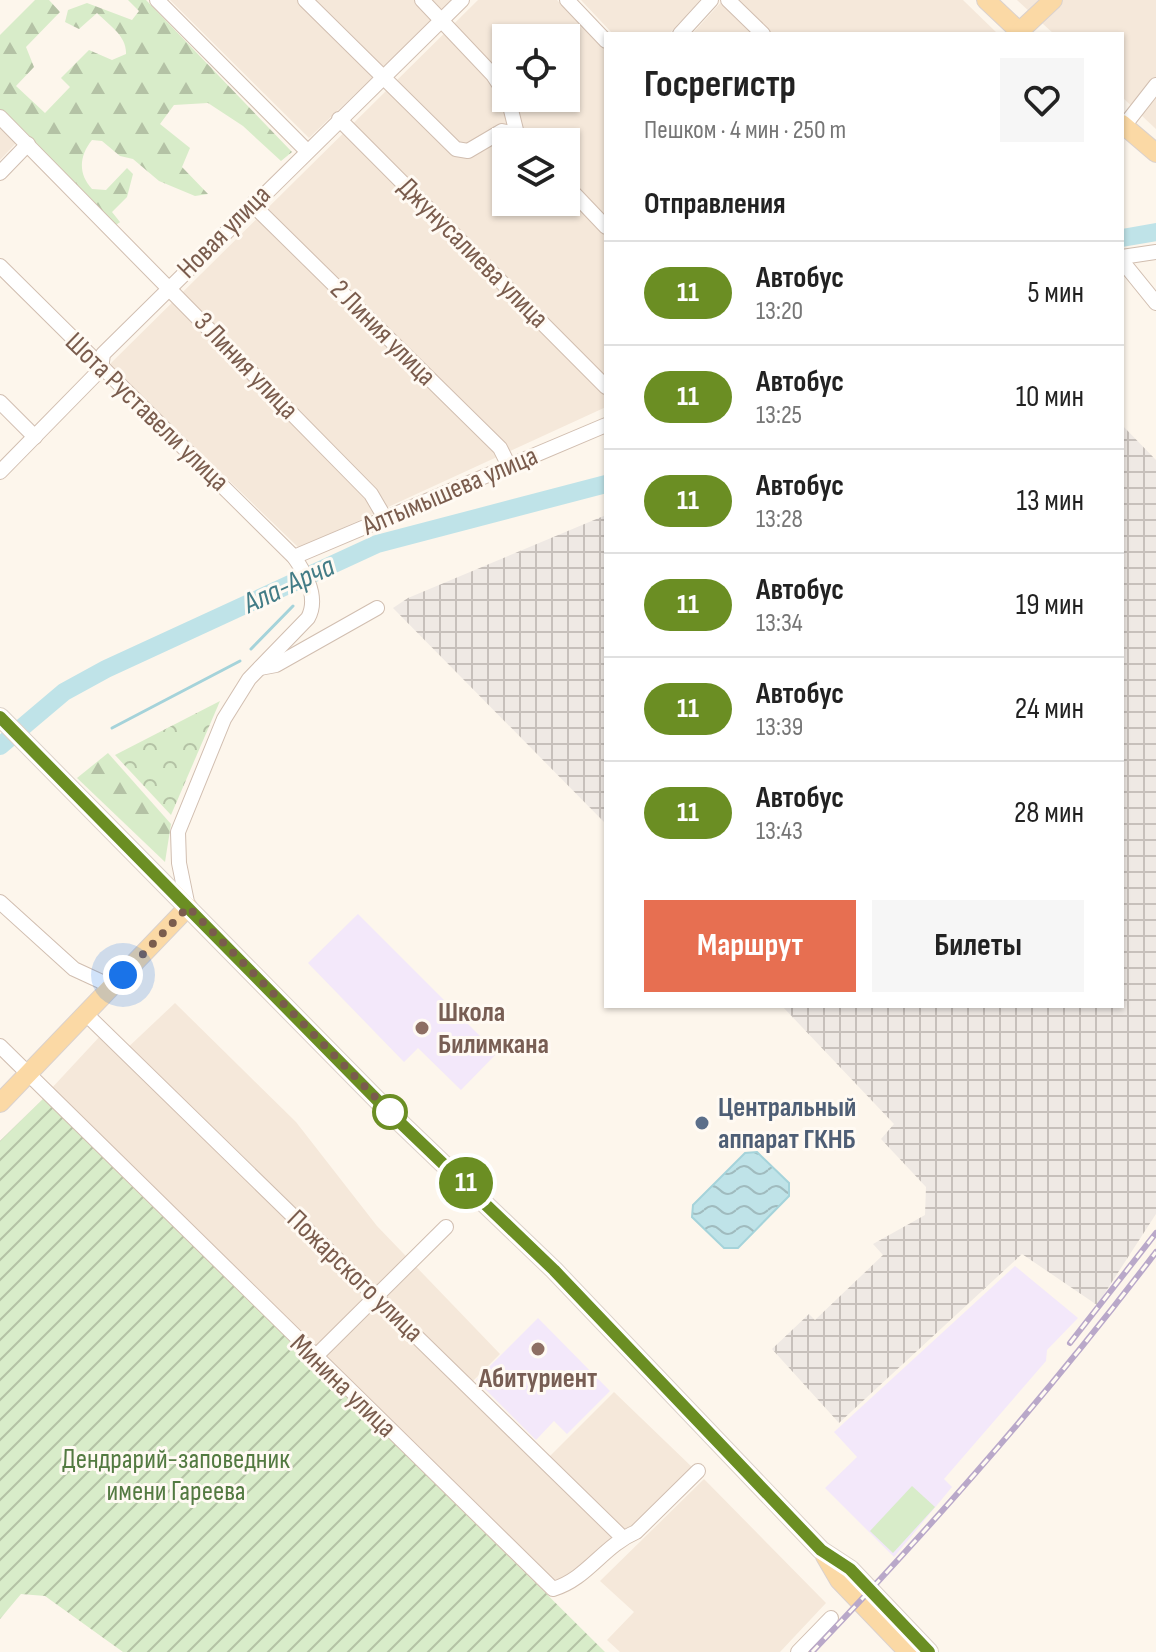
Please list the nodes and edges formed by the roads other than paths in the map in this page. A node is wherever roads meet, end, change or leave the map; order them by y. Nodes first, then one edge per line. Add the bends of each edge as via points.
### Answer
1 (157, 0) edge
2 (305, 0) edge
3 (422, 0) edge
4 (462, 0) edge
5 (567, 0) edge
6 (711, 0) edge
7 (728, 0) edge
8 (986, 0) edge
9 (1053, 0) edge
10 (441, 19) junction
11 (682, 32) edge
12 (761, 32) edge
13 (1018, 32) edge
14 (1020, 32) edge
15 (604, 39) edge
16 (492, 74) edge
17 (383, 76) junction
18 (1156, 85) edge
19 (0, 117) edge
20 (339, 119) junction
21 (1124, 124) edge
22 (1124, 126) edge
23 (492, 137) edge
24 (28, 144) junction
25 (307, 151) junction
26 (1156, 153) edge
27 (0, 173) edge
28 (580, 200) edge
29 (252, 204) junction
30 (604, 225) edge
31 (1156, 252) edge
32 (1124, 259) edge
33 (1124, 262) edge
34 (0, 266) edge
35 (169, 288) junction
36 (1156, 303) edge
37 (101, 369) junction
38 (604, 385) edge
39 (0, 402) edge
40 (604, 426) edge
41 (35, 437) junction
42 (509, 466) junction
43 (0, 472) edge
44 (385, 518) junction
45 (297, 560) junction
46 (377, 608) dead end
47 (259, 668) junction
48 (0, 717) edge
49 (0, 902) edge
50 (188, 907) junction
51 (113, 987) junction
52 (87, 1015) junction
53 (0, 1046) edge
54 (29, 1074) junction
55 (0, 1103) edge
56 (446, 1227) dead end
57 (376, 1296) junction
58 (314, 1358) junction
59 (698, 1471) dead end
60 (623, 1538) junction
61 (876, 1609) junction
62 (831, 1618) dead end
63 (798, 1652) edge
64 (896, 1652) edge
65 (908, 1652) edge
66 (929, 1652) edge
67 (942, 1652) edge

1 - 25 street
2 - 17 street
3 - 10 street
4 - 10 street, Новая улица
5 - 15 street
6 - 11 street
7 - 12 street
8 - 13 main road
9 - 14 main road
10 - 16 street
10 - 17 street, Новая улица
17 - 20 street, Новая улица
17 - 23 street via 456,149 468,151
18 - 21 street
19 - 24 street, 3 Линия улица
20 - 25 street, Новая улица
20 - 38 street, Джунусалиева улица
22 - 26 main road
24 - 27 street
24 - 35 street, 3 Линия улица
25 - 29 street, Новая улица
28 - 30 street
29 - 35 street, Новая улица
29 - 42 street, 2 Линия улица via 500,448
31 - 32 street
33 - 36 street
34 - 37 street, Шота Руставели улица
35 - 37 street, Новая улица via 103,354
35 - 44 street, 3 Линия улица via 371,494
37 - 41 street, Новая улица
37 - 45 street, Шота Руставели улица
39 - 41 street
40 - 42 street, Алтымышева улица
41 - 43 street, Новая улица
42 - 44 street, Алтымышева улица
44 - 45 street, Алтымышева улица
45 - 47 street via 313,605 308,618
46 - 47 street via 276,665
47 - 50 street via 224,719 178,832
48 - 50 main road
49 - 51 street via 74,969
50 - 51 main road
50 - 61 main road via 387,1110 544,1260 821,1550 850,1569
51 - 52 main road
52 - 54 main road
52 - 57 street, Пожарского улица
53 - 54 street, Минина улица
54 - 55 main road
54 - 58 street, Минина улица
56 - 57 street
57 - 58 street
57 - 60 street, Пожарского улица
58 - 60 street, Минина улица via 553,1589 573,1583
59 - 60 street, Минина улица via 636,1532
61 - 64 main road
61 - 65 main road
61 - 66 main road
61 - 67 main road via 905,1617
62 - 63 street

